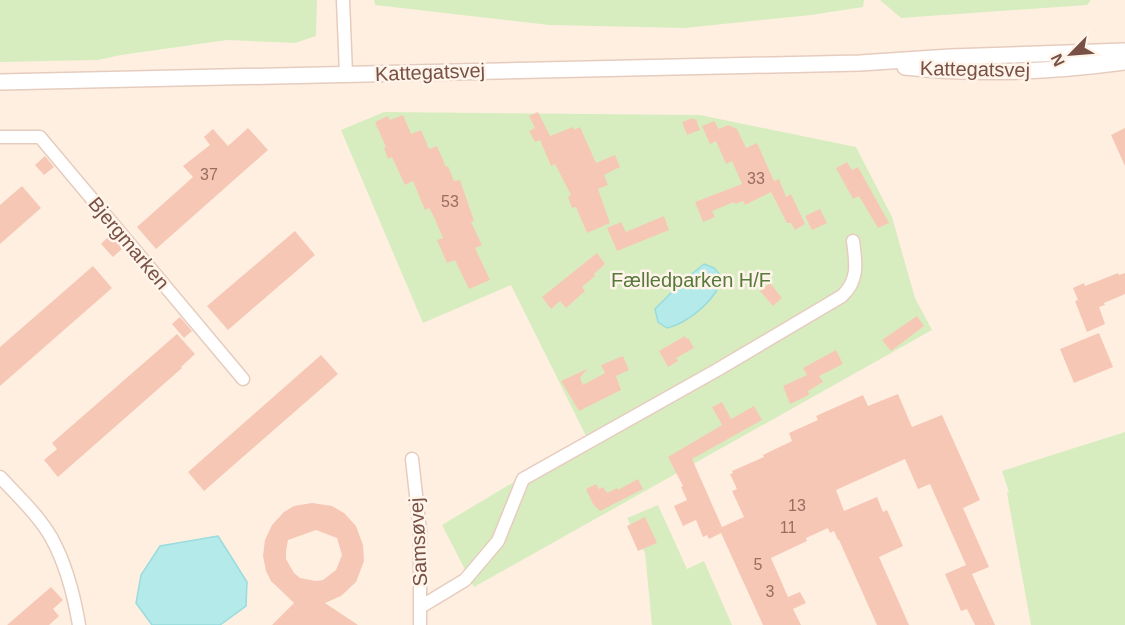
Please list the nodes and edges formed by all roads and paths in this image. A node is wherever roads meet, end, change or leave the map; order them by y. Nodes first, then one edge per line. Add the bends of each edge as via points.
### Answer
1 (343, 0) edge
2 (1125, 55) edge
3 (346, 74) junction
4 (0, 82) edge
5 (0, 137) edge
6 (853, 241) dead end
7 (243, 379) dead end
8 (412, 459) dead end
9 (0, 477) edge
10 (422, 606) junction
11 (79, 625) edge
12 (420, 625) edge

1 - 3 street
2 - 3 street, Kattegatsvej via 1058,70 950,72 860,63
3 - 4 street, Kattegatsvej
5 - 7 street, Bjergmarken via 40,137
6 - 10 street via 857,268 842,296 523,479 498,541 465,580
8 - 10 street, Samsøvej via 420,531
9 - 11 street via 50,536 65,566
10 - 12 street, Samsøvej

